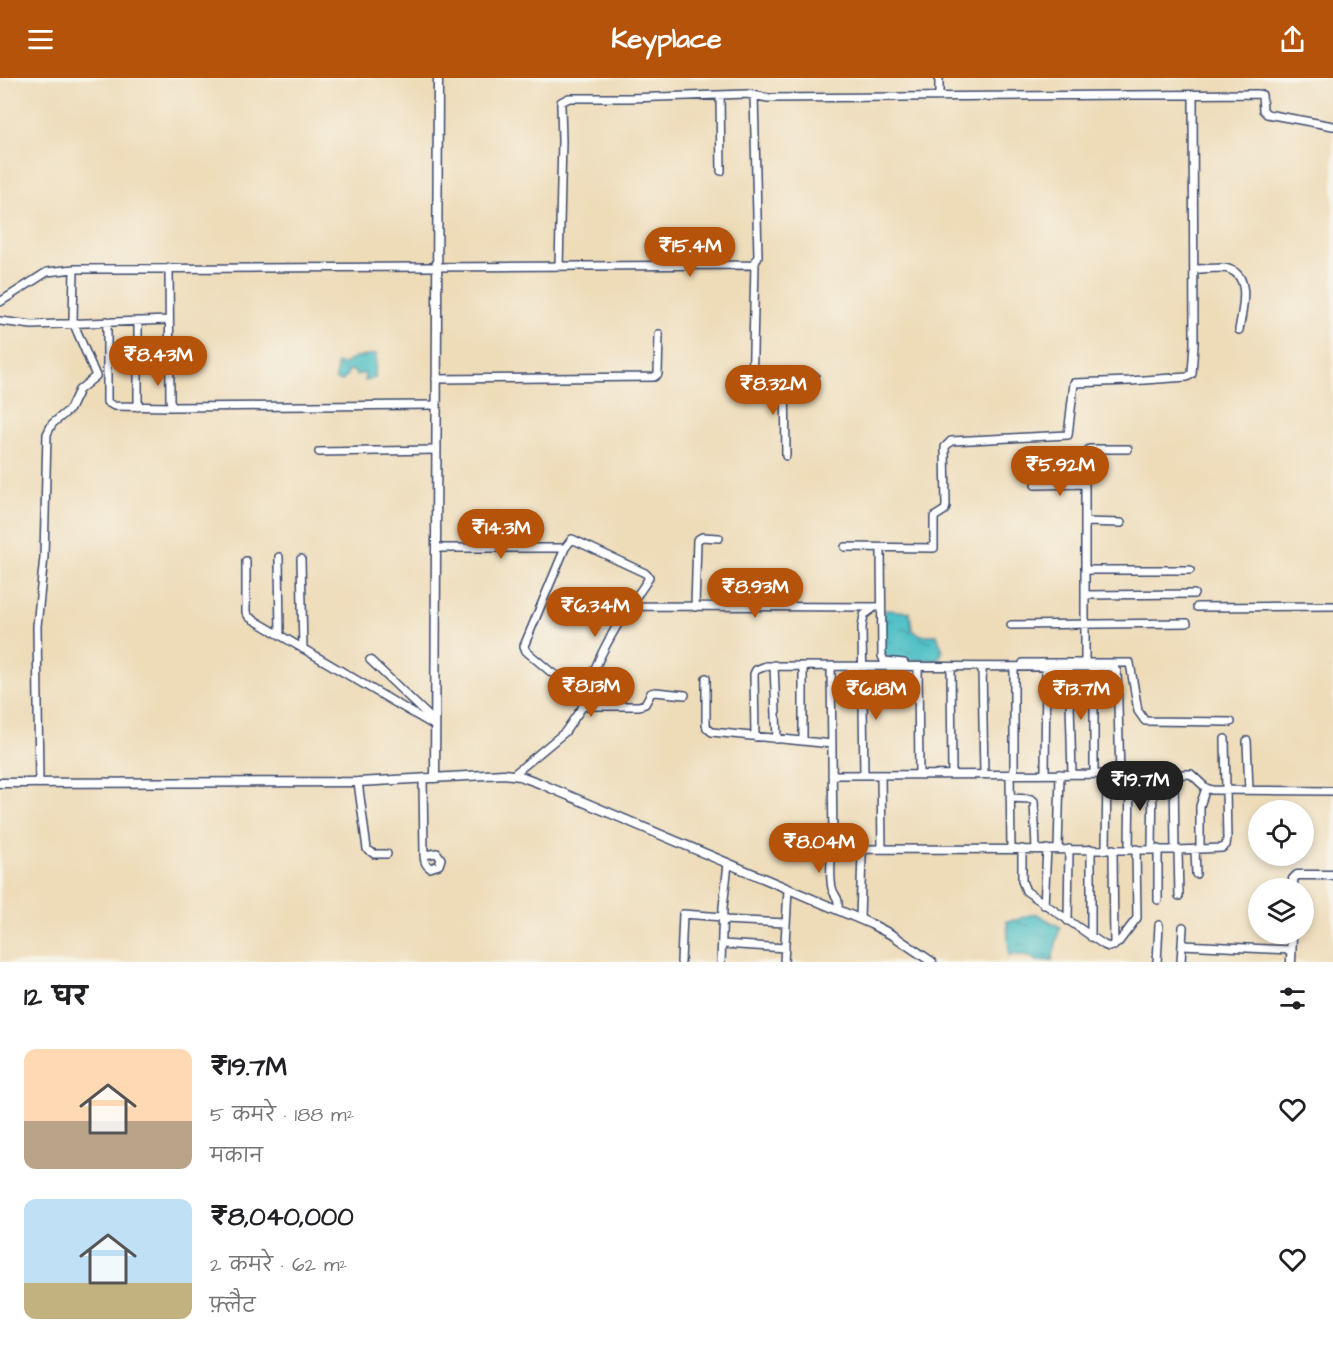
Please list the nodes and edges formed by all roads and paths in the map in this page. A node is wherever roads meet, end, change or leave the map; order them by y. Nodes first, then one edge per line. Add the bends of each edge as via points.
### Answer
1 (438, 78) edge
2 (939, 78) edge
3 (720, 95) junction
4 (754, 95) junction
5 (1193, 95) junction
6 (939, 97) junction
7 (1333, 126) edge
8 (722, 171) dead end
9 (755, 263) junction
10 (437, 266) junction
11 (559, 267) junction
12 (169, 268) junction
13 (74, 269) junction
14 (1194, 269) junction
15 (0, 302) edge
16 (170, 320) junction
17 (0, 321) edge
18 (107, 321) junction
19 (138, 321) junction
20 (73, 322) junction
21 (1239, 330) dead end
22 (659, 334) dead end
23 (96, 376) junction
24 (753, 376) junction
25 (785, 376) junction
26 (815, 376) dead end
27 (436, 379) junction
28 (107, 390) junction
29 (752, 395) dead end
30 (436, 405) junction
31 (138, 407) junction
32 (172, 407) junction
33 (1128, 449) dead end
34 (436, 450) junction
35 (319, 452) dead end
36 (786, 456) dead end
37 (1084, 484) junction
38 (1035, 485) dead end
39 (1084, 522) junction
40 (1121, 522) dead end
41 (719, 538) dead end
42 (436, 548) junction
43 (565, 548) junction
44 (844, 548) dead end
45 (881, 549) junction
46 (279, 558) dead end
47 (302, 559) dead end
48 (246, 561) dead end
49 (1084, 570) junction
50 (1190, 570) dead end
51 (1194, 594) dead end
52 (1084, 595) junction
53 (629, 606) junction
54 (1333, 606) edge
55 (695, 607) junction
56 (878, 607) junction
57 (1197, 607) dead end
58 (1187, 623) dead end
59 (1084, 624) junction
60 (1011, 625) dead end
61 (280, 635) junction
62 (303, 649) junction
63 (370, 660) dead end
64 (1084, 662) junction
65 (774, 665) junction
66 (803, 666) junction
67 (831, 666) junction
68 (863, 667) junction
69 (918, 667) junction
70 (951, 667) junction
71 (982, 667) junction
72 (1014, 667) junction
73 (1046, 667) junction
74 (1069, 667) junction
75 (1094, 667) junction
76 (706, 678) dead end
77 (587, 690) junction
78 (685, 695) dead end
79 (583, 706) junction
80 (1231, 722) dead end
81 (435, 724) junction
82 (755, 737) junction
83 (777, 739) junction
84 (1225, 739) dead end
85 (803, 741) junction
86 (1247, 741) dead end
87 (832, 744) junction
88 (919, 774) junction
89 (952, 774) junction
90 (984, 774) junction
91 (1012, 774) junction
92 (1046, 774) junction
93 (1060, 774) junction
94 (1072, 774) junction
95 (1094, 774) junction
96 (1107, 774) junction
97 (1120, 774) junction
98 (1130, 774) junction
99 (1174, 774) junction
100 (513, 775) junction
101 (832, 775) junction
102 (864, 775) junction
103 (882, 775) junction
104 (1153, 775) junction
105 (435, 778) junction
106 (423, 779) junction
107 (39, 782) junction
108 (358, 782) junction
109 (0, 783) edge
110 (1206, 788) junction
111 (1226, 790) junction
112 (1250, 790) junction
113 (1333, 790) edge
114 (1010, 798) junction
115 (834, 844) junction
116 (882, 849) junction
117 (1011, 849) junction
118 (1022, 849) junction
119 (1036, 849) junction
120 (1047, 849) junction
121 (1058, 849) junction
122 (1069, 849) junction
123 (1091, 849) junction
124 (1109, 849) junction
125 (1132, 849) junction
126 (1155, 849) junction
127 (1198, 849) junction
128 (863, 850) junction
129 (1176, 850) junction
130 (387, 854) dead end
131 (424, 855) dead end
132 (728, 864) junction
133 (1196, 874) dead end
134 (1333, 875) edge
135 (1294, 878) edge
136 (788, 889) junction
137 (1179, 896) dead end
138 (1158, 900) dead end
139 (1044, 905) junction
140 (838, 910) junction
141 (723, 918) junction
142 (860, 920) junction
143 (1068, 921) junction
144 (786, 923) junction
145 (1159, 925) dead end
146 (1183, 927) dead end
147 (1091, 937) junction
148 (722, 944) junction
149 (1291, 944) edge
150 (1182, 945) junction
151 (1114, 946) junction
152 (785, 948) junction
153 (1291, 950) junction
154 (681, 962) edge
155 (721, 962) edge
156 (784, 962) edge
157 (932, 962) edge
158 (1158, 962) edge
159 (1181, 962) edge
160 (1291, 962) edge

1 - 10 street
2 - 6 street
3 - 4 street
3 - 8 street
3 - 11 street via 569,98 561,102
4 - 6 street
4 - 9 street via 758,256
5 - 6 street
5 - 7 street via 1260,94 1267,114
5 - 14 street
9 - 11 street
9 - 24 street
10 - 11 street
10 - 12 street
10 - 27 street
12 - 13 street
12 - 16 street
13 - 15 street via 47,272
13 - 20 street
14 - 21 street via 1227,269 1241,280 1245,290
14 - 45 street via 1194,364 1190,376 1074,383 1068,435 951,441 945,447 946,506 934,517 934,548
16 - 19 street
16 - 32 street
17 - 20 street via 32,325
18 - 19 street
18 - 20 street
18 - 28 street
19 - 31 street
20 - 23 street
22 - 27 street via 658,374 654,377
23 - 28 street
23 - 107 street via 83,385 70,409 52,424 47,434 44,557 37,626
24 - 25 street
24 - 29 street
25 - 26 street
25 - 36 street
27 - 30 street
28 - 31 street via 110,405
30 - 32 street
30 - 34 street
31 - 32 street
33 - 37 street via 1087,450
34 - 35 street
34 - 42 street
37 - 38 street
37 - 39 street
39 - 40 street
39 - 49 street
41 - 55 street via 697,540
42 - 43 street
42 - 81 street
43 - 53 street via 569,541 577,540 648,575
43 - 77 street via 524,646 552,673
44 - 45 street
45 - 56 street
46 - 61 street
47 - 62 street
48 - 61 street via 247,615
49 - 50 street
49 - 52 street
51 - 52 street
52 - 59 street
53 - 55 street
53 - 77 street via 602,651
54 - 57 street
55 - 56 street
56 - 64 street via 884,662
56 - 68 street via 863,619
58 - 59 street
59 - 60 street
59 - 64 street
61 - 62 street
62 - 81 street
63 - 81 street
64 - 80 street via 1130,663 1138,711 1144,721
65 - 66 street
65 - 82 street via 760,668 754,674
65 - 83 street
66 - 67 street
66 - 85 street
67 - 68 street
67 - 87 street
68 - 69 street
68 - 102 street
69 - 70 street
69 - 88 street
70 - 71 street
70 - 89 street
71 - 72 street
71 - 90 street
72 - 73 street
72 - 91 street
73 - 74 street
73 - 92 street
74 - 75 street
74 - 94 street
75 - 95 street
75 - 97 street via 1113,667 1117,672
76 - 82 street via 706,728 717,734
77 - 79 street
78 - 79 street via 655,692 639,706
79 - 100 street via 559,738
81 - 105 street
82 - 83 street
83 - 85 street
84 - 111 street
85 - 87 street
86 - 112 street
87 - 101 street
88 - 89 street
88 - 103 street
89 - 90 street
90 - 91 street
91 - 92 street
91 - 114 street
92 - 93 street
93 - 94 street
93 - 121 street
94 - 95 street
95 - 96 street
96 - 97 street
96 - 124 street
97 - 98 street
98 - 104 street
98 - 125 street
99 - 104 street
99 - 110 street via 1194,775
99 - 129 street
100 - 105 street
100 - 132 street
101 - 102 street
101 - 115 street
102 - 103 street
103 - 116 street
104 - 126 street
105 - 106 street
106 - 108 street
106 - 131 street
107 - 108 street
107 - 109 street
108 - 130 street via 367,849 374,854
110 - 111 street
110 - 127 street via 1200,806
111 - 112 street
111 - 127 street via 1226,845
112 - 113 street
114 - 117 street
114 - 119 street via 1034,801
115 - 128 street
115 - 140 street via 832,887 839,898
116 - 117 street
116 - 128 street
117 - 118 street
118 - 119 street
118 - 139 street via 1024,889
119 - 120 street
120 - 121 street
120 - 139 street
121 - 122 street
122 - 123 street
122 - 143 street
123 - 124 street
123 - 147 street
124 - 125 street
124 - 151 street
125 - 126 street
125 - 151 street via 1137,918
126 - 129 street
126 - 138 street
127 - 129 street
127 - 133 street
128 - 142 street
129 - 137 street
132 - 136 street
132 - 141 street
134 - 135 street
136 - 140 street
136 - 144 street
139 - 143 street
140 - 142 street
141 - 144 street
141 - 148 street
141 - 154 street via 682,914
142 - 157 street via 894,936
143 - 147 street
144 - 152 street
145 - 158 street
146 - 150 street
147 - 151 street
148 - 152 street
148 - 155 street
149 - 153 street
150 - 153 street
150 - 159 street
152 - 156 street
153 - 160 street

